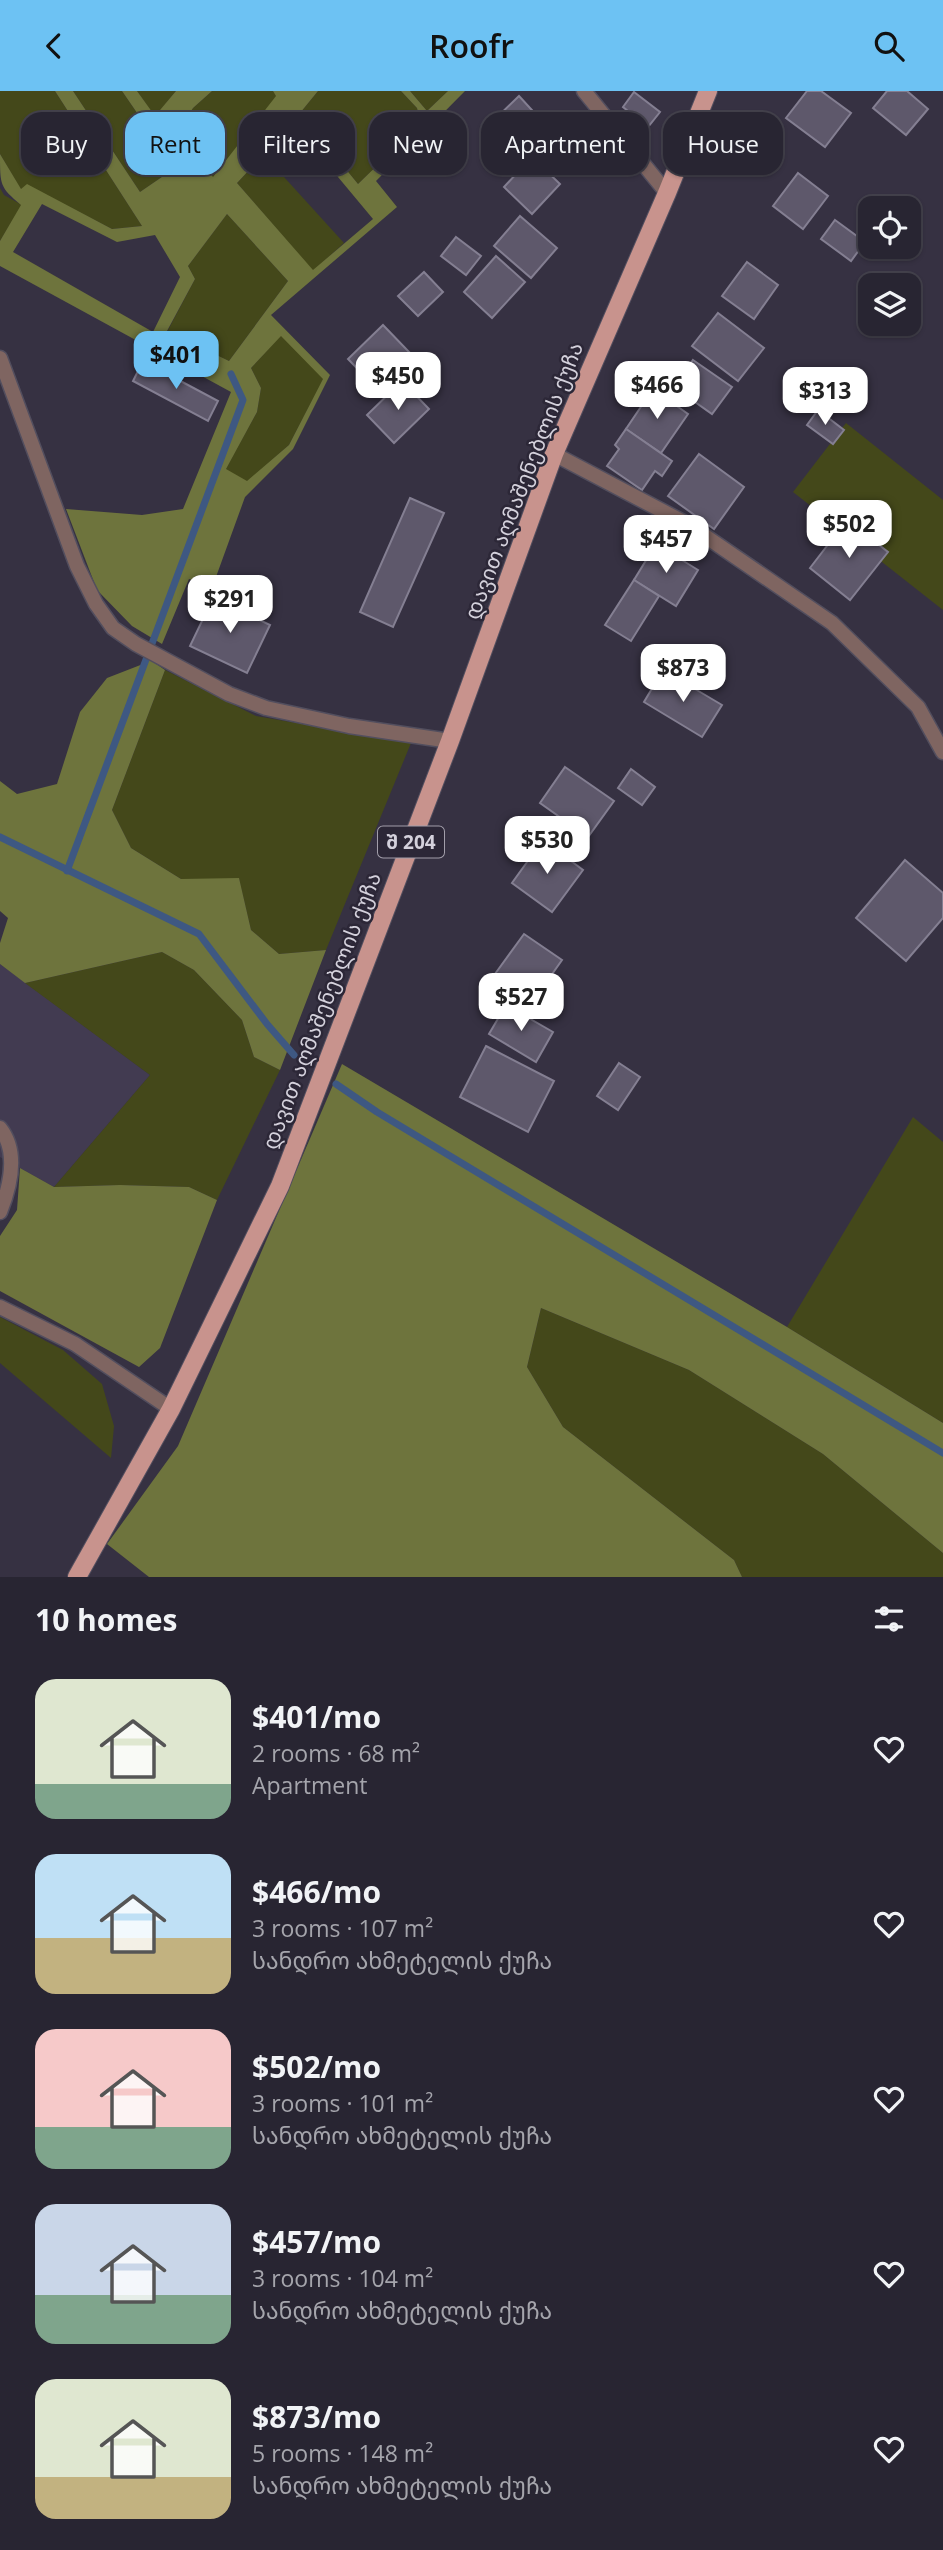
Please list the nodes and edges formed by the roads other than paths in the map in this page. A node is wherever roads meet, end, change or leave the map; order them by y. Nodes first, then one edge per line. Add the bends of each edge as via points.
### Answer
1 (584, 91) edge
2 (708, 91) edge
3 (667, 193) junction
4 (0, 358) edge
5 (554, 454) junction
6 (450, 741) junction
7 (943, 752) edge
8 (0, 1128) edge
9 (0, 1212) edge
10 (0, 1307) edge
11 (171, 1409) junction
12 (77, 1577) edge

1 - 3 street
2 - 3 main road, დავით აღმაშენებლის ქუჩა / შ 204
3 - 5 main road, დავით აღმაშენებლის ქუჩა / შ 204
4 - 6 street via 77,566 113,628 229,694 266,708
5 - 6 main road, დავით აღმაშენებლის ქუჩა / შ 204
5 - 7 street via 689,525 832,622 918,707
6 - 11 main road, დავით აღმაშენებლის ქუჩა / შ 204 via 280,1186
8 - 9 street via 11,1161 10,1187
10 - 11 street via 75,1343
11 - 12 main road, დავით აღმაშენებლის ქუჩა / შ 204

